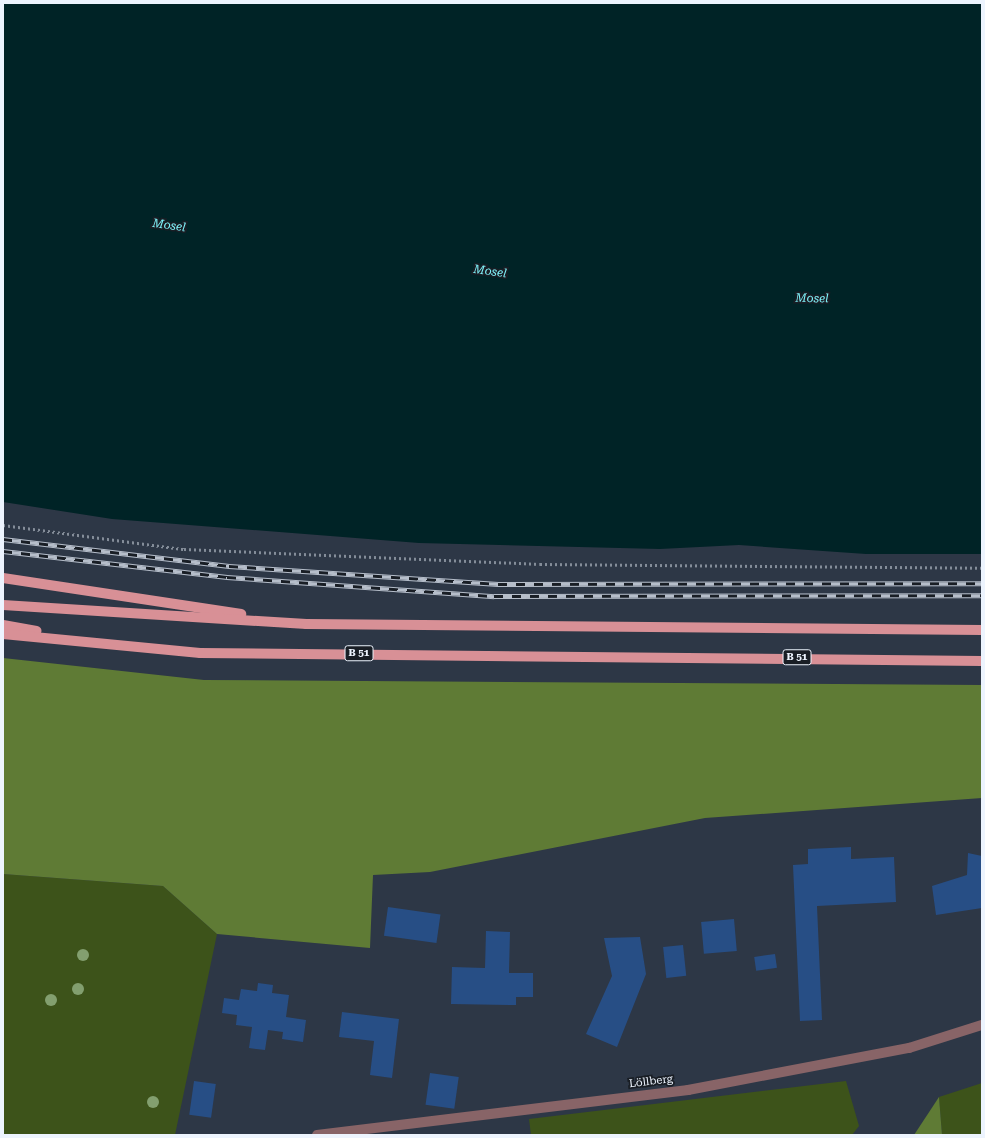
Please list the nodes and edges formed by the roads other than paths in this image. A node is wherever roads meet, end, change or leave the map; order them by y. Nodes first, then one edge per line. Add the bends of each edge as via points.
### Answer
1 (3, 578) edge
2 (3, 605) edge
3 (306, 624) junction
4 (3, 625) edge
5 (982, 630) edge
6 (3, 634) edge
7 (106, 645) junction
8 (982, 661) edge
9 (982, 1025) edge
10 (317, 1135) edge

1 - 3 main road
2 - 3 main road
3 - 5 main road
4 - 7 main road, B 51
6 - 7 main road
7 - 8 main road, B 51 via 200,652
9 - 10 street, Löllberg via 909,1048 688,1090

